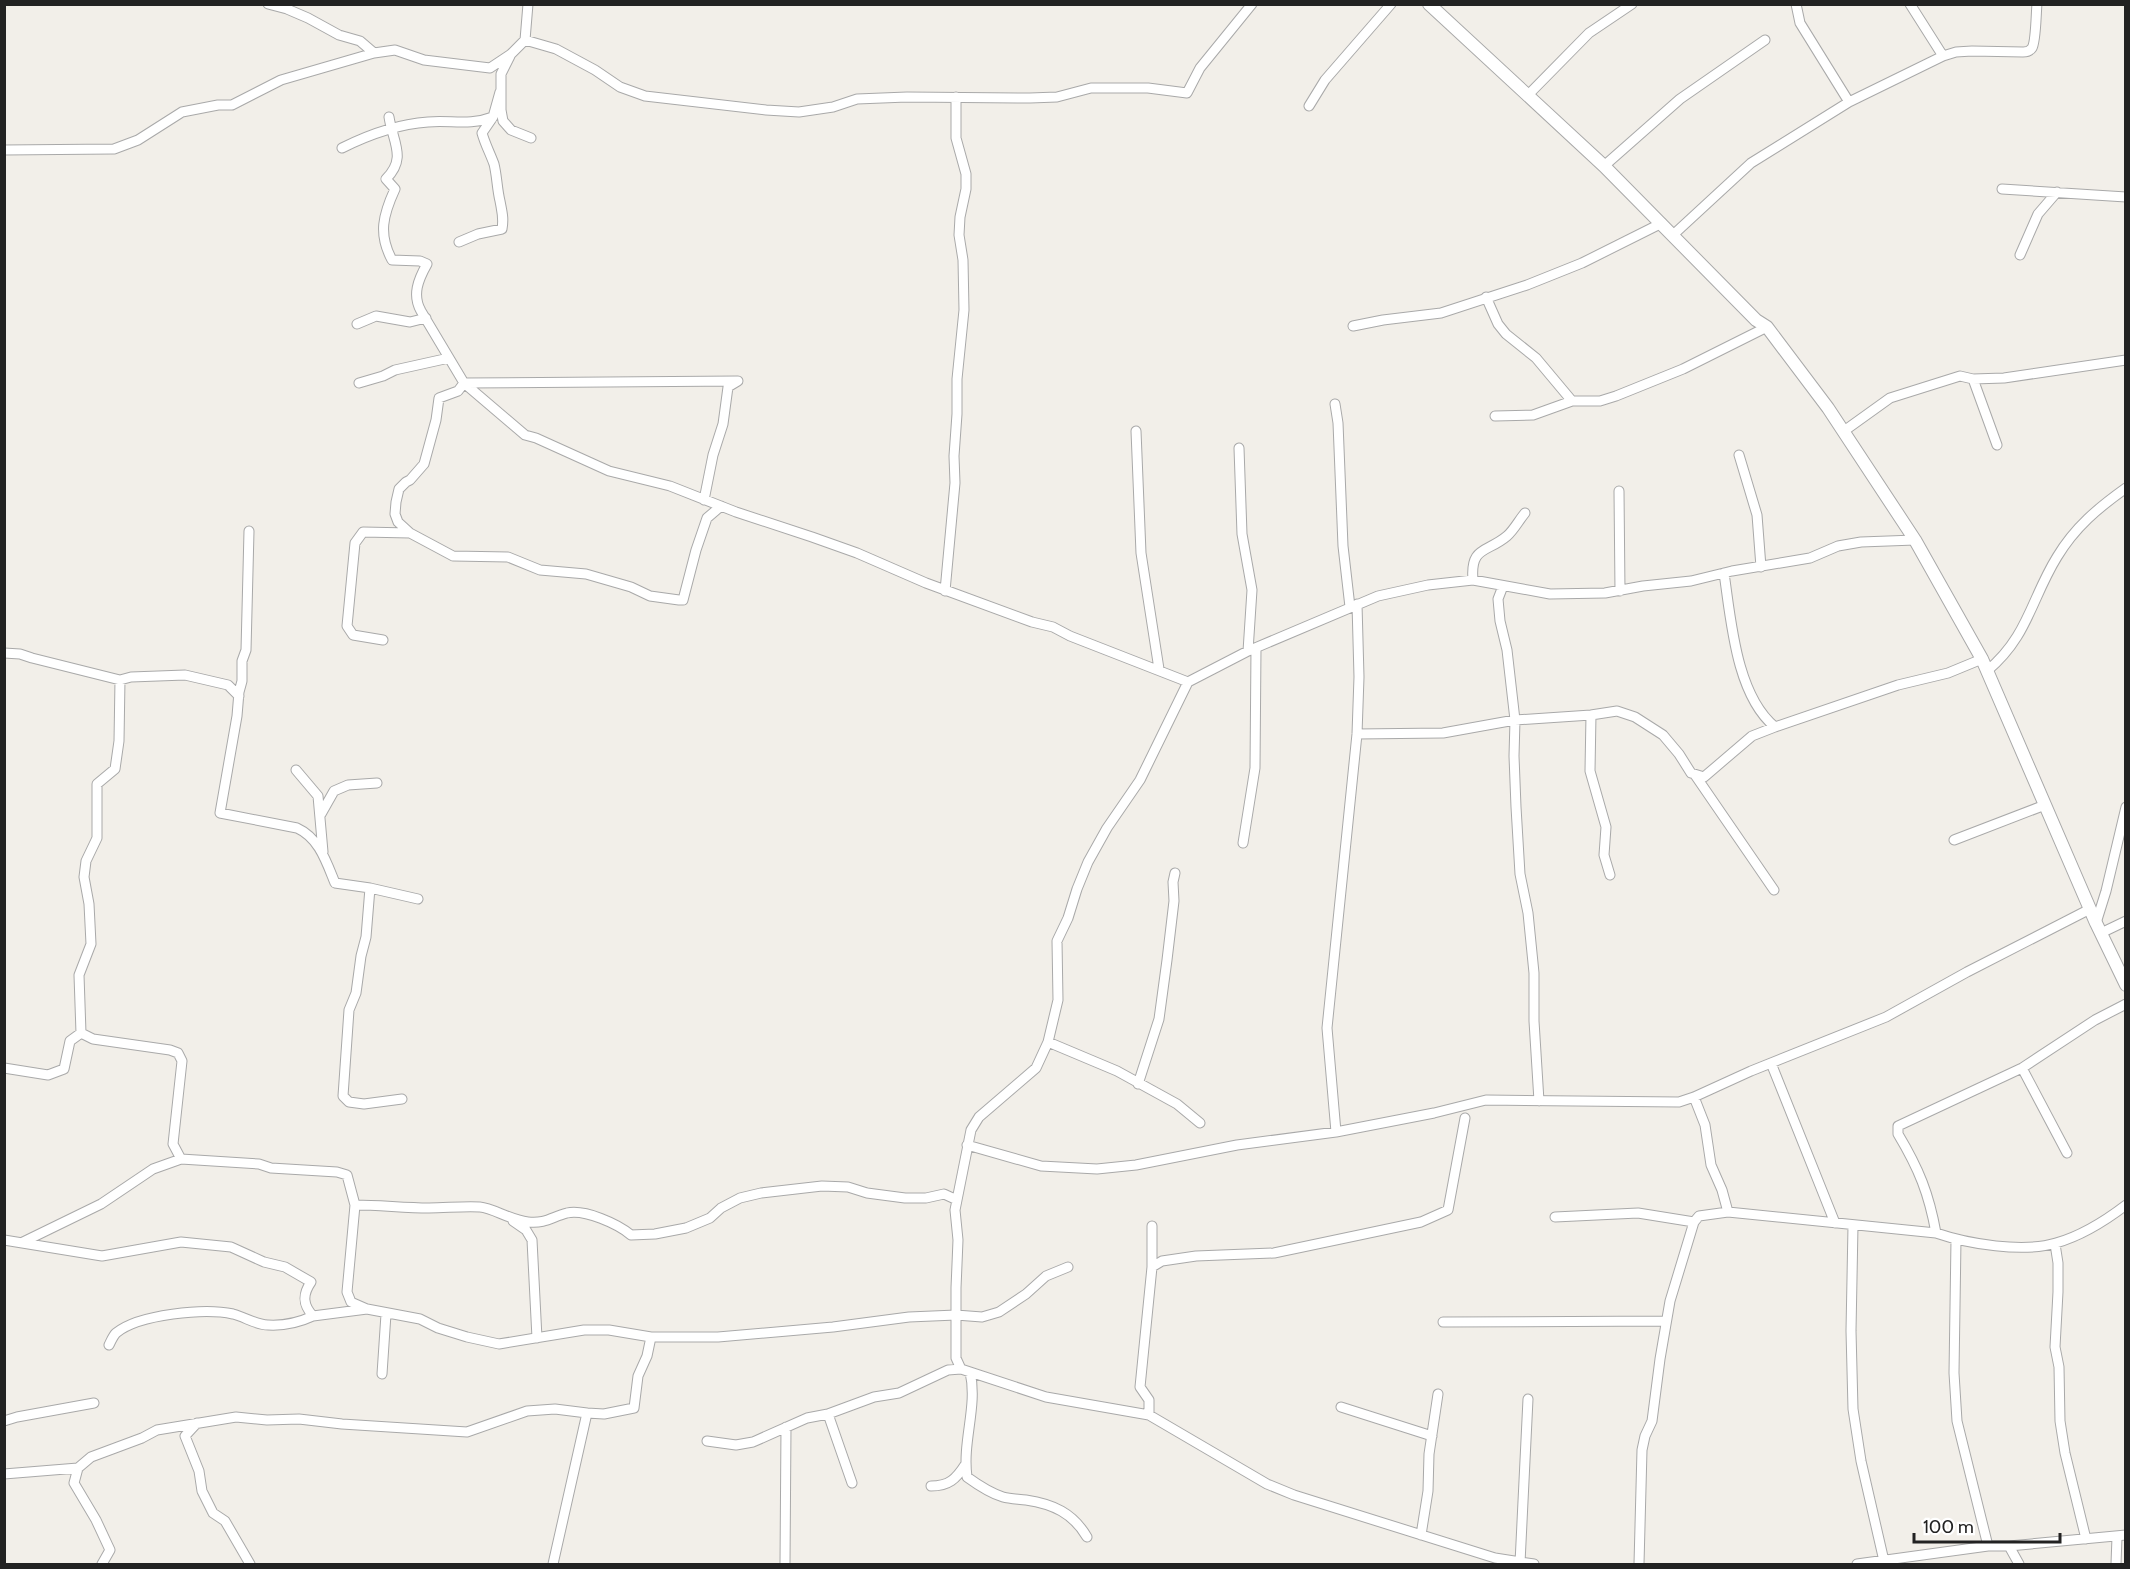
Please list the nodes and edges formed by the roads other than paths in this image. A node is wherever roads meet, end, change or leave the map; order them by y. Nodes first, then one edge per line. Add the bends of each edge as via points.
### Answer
1 (268, 4) edge
2 (528, 4) edge
3 (1252, 4) edge
4 (1391, 4) edge
5 (1429, 4) edge
6 (1632, 4) edge
7 (1796, 4) edge
8 (1910, 4) edge
9 (2037, 4) edge
10 (525, 40) junction
11 (1766, 40) dead end
12 (374, 53) junction
13 (512, 54) junction
14 (1943, 56) junction
15 (500, 92) junction
16 (1527, 96) junction
17 (956, 97) junction
18 (1849, 102) junction
19 (1309, 106) dead end
20 (389, 117) dead end
21 (493, 117) junction
22 (391, 129) junction
23 (531, 138) dead end
24 (342, 148) dead end
25 (4, 150) edge
26 (1604, 166) junction
27 (2002, 189) dead end
28 (2057, 192) junction
29 (2126, 197) edge
30 (1662, 224) junction
31 (1673, 235) junction
32 (459, 242) dead end
33 (2020, 255) dead end
34 (1486, 297) junction
35 (426, 318) junction
36 (357, 324) dead end
37 (1353, 326) dead end
38 (1767, 327) junction
39 (449, 358) junction
40 (2126, 360) edge
41 (1973, 379) junction
42 (359, 383) dead end
43 (464, 383) junction
44 (1572, 401) junction
45 (1335, 404) dead end
46 (1496, 416) dead end
47 (1136, 431) dead end
48 (1844, 431) junction
49 (1997, 445) dead end
50 (1239, 448) dead end
51 (1739, 455) dead end
52 (2126, 488) edge
53 (1619, 492) dead end
54 (704, 500) junction
55 (721, 506) junction
56 (1525, 513) dead end
57 (249, 531) dead end
58 (410, 533) junction
59 (1915, 540) junction
60 (1761, 567) junction
61 (1724, 573) junction
62 (1473, 580) junction
63 (1503, 586) junction
64 (945, 591) junction
65 (1620, 591) junction
66 (1354, 606) junction
67 (383, 640) dead end
68 (1252, 650) junction
69 (4, 653) edge
70 (1984, 665) junction
71 (1159, 669) junction
72 (120, 680) junction
73 (1188, 682) junction
74 (238, 696) junction
75 (1591, 716) junction
76 (1515, 720) junction
77 (1775, 727) junction
78 (1357, 734) junction
79 (296, 770) dead end
80 (1695, 775) junction
81 (377, 783) dead end
82 (2044, 805) junction
83 (2126, 807) edge
84 (321, 814) junction
85 (1954, 840) dead end
86 (1243, 843) dead end
87 (323, 854) junction
88 (1175, 873) dead end
89 (1610, 875) dead end
90 (370, 888) junction
91 (1774, 890) dead end
92 (418, 899) dead end
93 (2090, 909) junction
94 (2126, 921) edge
95 (2099, 928) junction
96 (2126, 985) edge
97 (2126, 1004) edge
98 (81, 1033) junction
99 (1048, 1042) junction
100 (1771, 1063) junction
101 (4, 1068) edge
102 (2022, 1068) junction
103 (1138, 1084) junction
104 (1694, 1097) junction
105 (402, 1099) dead end
106 (1539, 1101) junction
107 (1465, 1118) dead end
108 (1200, 1123) dead end
109 (1336, 1132) junction
110 (967, 1145) junction
111 (2067, 1153) dead end
112 (181, 1159) junction
113 (957, 1200) junction
114 (355, 1205) junction
115 (2126, 1205) edge
116 (1728, 1212) junction
117 (1555, 1218) dead end
118 (511, 1220) junction
119 (1694, 1222) junction
120 (1835, 1223) junction
121 (1152, 1226) dead end
122 (1853, 1226) junction
123 (1936, 1233) junction
124 (4, 1240) edge
125 (1956, 1240) junction
126 (20, 1243) junction
127 (2055, 1244) junction
128 (1068, 1267) dead end
129 (1152, 1267) junction
130 (367, 1310) junction
131 (386, 1314) junction
132 (956, 1315) junction
133 (313, 1316) junction
134 (1666, 1321) junction
135 (1443, 1322) dead end
136 (651, 1337) junction
137 (537, 1338) junction
138 (109, 1345) dead end
139 (956, 1358) junction
140 (948, 1370) junction
141 (965, 1370) junction
142 (382, 1374) dead end
143 (1438, 1394) dead end
144 (1528, 1399) dead end
145 (94, 1403) dead end
146 (1341, 1407) dead end
147 (587, 1413) junction
148 (828, 1414) junction
149 (1149, 1415) junction
150 (4, 1421) edge
151 (196, 1423) junction
152 (786, 1427) junction
153 (1432, 1436) junction
154 (707, 1441) dead end
155 (965, 1465) junction
156 (78, 1468) junction
157 (4, 1474) edge
158 (852, 1483) dead end
159 (932, 1486) dead end
160 (1421, 1535) junction
161 (2121, 1536) edge
162 (1087, 1537) dead end
163 (2086, 1539) junction
164 (2028, 1544) junction
165 (1988, 1546) junction
166 (2009, 1546) junction
167 (1889, 1562) edge
168 (2019, 1563) edge
169 (102, 1564) edge
170 (250, 1564) edge
171 (553, 1564) edge
172 (785, 1564) edge
173 (1526, 1564) edge
174 (1639, 1564) edge
175 (1857, 1564) edge
176 (2116, 1564) edge

1 - 12 street via 360,41
2 - 10 street
3 - 17 street via 1200,68 1187,93 1091,88 1057,97
4 - 19 street via 1325,80
5 - 16 street
6 - 16 street via 1589,33
7 - 18 street via 1800,23
8 - 14 street
9 - 14 street via 2030,51 1956,52
10 - 13 street
10 - 17 street via 556,49 620,87 645,96 690,102 799,112 857,99
11 - 26 street via 1680,99
12 - 13 street via 395,50 424,60 490,68
12 - 25 street via 280,80 232,105 182,112 138,140 114,149
13 - 15 street via 501,74
14 - 18 street
15 - 21 street
15 - 23 street via 503,121 511,130
16 - 26 street
17 - 64 street via 956,138 966,174 959,235 964,310
18 - 31 street via 1751,163
20 - 22 street
21 - 22 street via 479,122 427,122
21 - 32 street via 482,133 493,162 504,219 501,229
22 - 24 street
22 - 35 street via 398,156 397,166 386,179 395,189 384,218 383,242 392,260 427,264 415,293
26 - 30 street
27 - 28 street
28 - 29 street
28 - 33 street via 2038,214
30 - 31 street
30 - 34 street via 1527,285
31 - 38 street
34 - 37 street via 1441,313
34 - 44 street via 1506,334 1536,358
35 - 36 street via 411,322 376,316
35 - 39 street
38 - 44 street via 1683,369 1616,396
38 - 48 street
39 - 42 street
39 - 43 street
40 - 41 street
41 - 48 street via 1960,376 1890,398
41 - 49 street
43 - 54 street via 525,435 609,471 670,486
43 - 54 street via 738,381 728,387
43 - 58 street via 459,391 439,398 424,464 399,489 395,514
44 - 46 street via 1533,415
45 - 66 street via 1343,546
47 - 71 street via 1141,553
48 - 59 street
50 - 68 street via 1242,534 1252,590
51 - 60 street via 1757,515
52 - 70 street via 2092,513 2068,540 2021,632 2003,656
53 - 65 street
54 - 55 street
55 - 58 street via 707,518 683,600 650,596 586,574 540,570 508,557 453,556
55 - 64 street via 857,553
56 - 62 street via 1508,536 1477,555 1472,564
57 - 74 street via 246,650
58 - 67 street via 363,532 355,543 347,626 353,635
59 - 60 street via 1838,546 1810,558
59 - 70 street
60 - 61 street
61 - 65 street
61 - 77 street via 1732,625 1750,695
62 - 63 street
62 - 66 street via 1428,585 1378,596
63 - 65 street via 1550,594
63 - 76 street via 1498,599
64 - 71 street via 1053,627
66 - 68 street
66 - 78 street via 1359,677
68 - 73 street
68 - 86 street via 1255,768
69 - 72 street
70 - 77 street via 1898,685
70 - 82 street
71 - 73 street
72 - 74 street via 185,675 228,685
72 - 98 street via 115,768 97,784 97,838 86,861 84,877 91,944 79,975
73 - 99 street via 1140,780 1107,828 1077,889 1057,941 1058,1000
74 - 87 street via 220,813 297,828 308,834
75 - 76 street
75 - 80 street via 1617,711 1635,717 1671,743
75 - 89 street via 1590,771 1606,827 1604,855
76 - 78 street via 1443,733
76 - 106 street via 1516,807 1533,964
77 - 80 street via 1752,736 1704,777
78 - 109 street via 1327,1028
79 - 84 street via 318,796
80 - 91 street
81 - 84 street via 348,785 334,791
82 - 85 street
82 - 93 street
83 - 95 street
84 - 87 street
87 - 90 street via 335,883
88 - 103 street via 1159,1019
90 - 92 street
90 - 105 street via 366,937 349,1010 344,1096 348,1102 364,1104
93 - 95 street
93 - 100 street via 1886,1017
94 - 95 street
95 - 96 street
97 - 102 street
98 - 101 street via 70,1041 64,1069 48,1075
98 - 112 street via 93,1039 177,1053 182,1061 174,1144
99 - 103 street
99 - 110 street via 1036,1068 979,1117
100 - 104 street
100 - 120 street
102 - 111 street
102 - 123 street via 1898,1126 1898,1134 1925,1185
103 - 108 street via 1177,1104
104 - 106 street via 1679,1102
104 - 116 street
106 - 109 street via 1486,1100
107 - 129 street via 1448,1210 1421,1222 1274,1252 1162,1261
109 - 110 street via 1096,1169 1041,1166
110 - 113 street
112 - 114 street via 347,1175
112 - 126 street via 153,1169 102,1204
113 - 118 street via 944,1194 905,1198 822,1185 740,1198 710,1218 655,1234 631,1234 596,1216 569,1212 546,1222
113 - 132 street
114 - 118 street via 482,1207
114 - 130 street via 348,1292 351,1302
115 - 127 street via 2092,1228
116 - 119 street via 1700,1216
116 - 120 street
117 - 119 street via 1638,1213
118 - 137 street via 526,1230 532,1240
119 - 134 street
120 - 122 street
121 - 129 street
122 - 123 street
122 - 167 street via 1853,1409 1861,1461
123 - 125 street
124 - 126 street
125 - 127 street via 2028,1247
125 - 165 street via 1957,1421
126 - 133 street via 102,1256 181,1242 231,1247 285,1267 311,1282 305,1290 305,1307
127 - 163 street via 2060,1421
128 - 132 street via 1046,1276 999,1312 982,1317
129 - 149 street via 1140,1387 1149,1400
130 - 131 street
130 - 133 street
131 - 137 street via 420,1319 438,1328 499,1344
131 - 142 street
132 - 136 street via 718,1337
132 - 139 street
133 - 138 street via 294,1324 266,1325 232,1314 172,1314 149,1318 116,1333
134 - 135 street
134 - 174 street via 1652,1421 1642,1450
136 - 137 street via 584,1330
136 - 147 street via 638,1376 634,1408
139 - 140 street
139 - 141 street
140 - 141 street
140 - 148 street via 899,1393 874,1397
141 - 149 street via 1046,1397
141 - 155 street via 973,1388
143 - 153 street
144 - 173 street
145 - 150 street
146 - 153 street
147 - 151 street via 539,1410 468,1432 299,1419 236,1418
147 - 171 street
148 - 152 street
148 - 158 street
149 - 160 street via 1294,1496
151 - 156 street via 157,1430 91,1457
151 - 170 street via 184,1436 199,1471 202,1491
152 - 154 street via 744,1444
152 - 172 street
153 - 160 street
155 - 159 street via 949,1484
155 - 162 street via 967,1477 978,1485 1004,1497 1058,1508 1074,1518
156 - 157 street
156 - 169 street via 74,1483 110,1550
160 - 173 street
161 - 163 street
161 - 176 street
163 - 164 street
164 - 166 street
164 - 168 street
165 - 166 street
165 - 167 street
166 - 168 street
167 - 175 street

